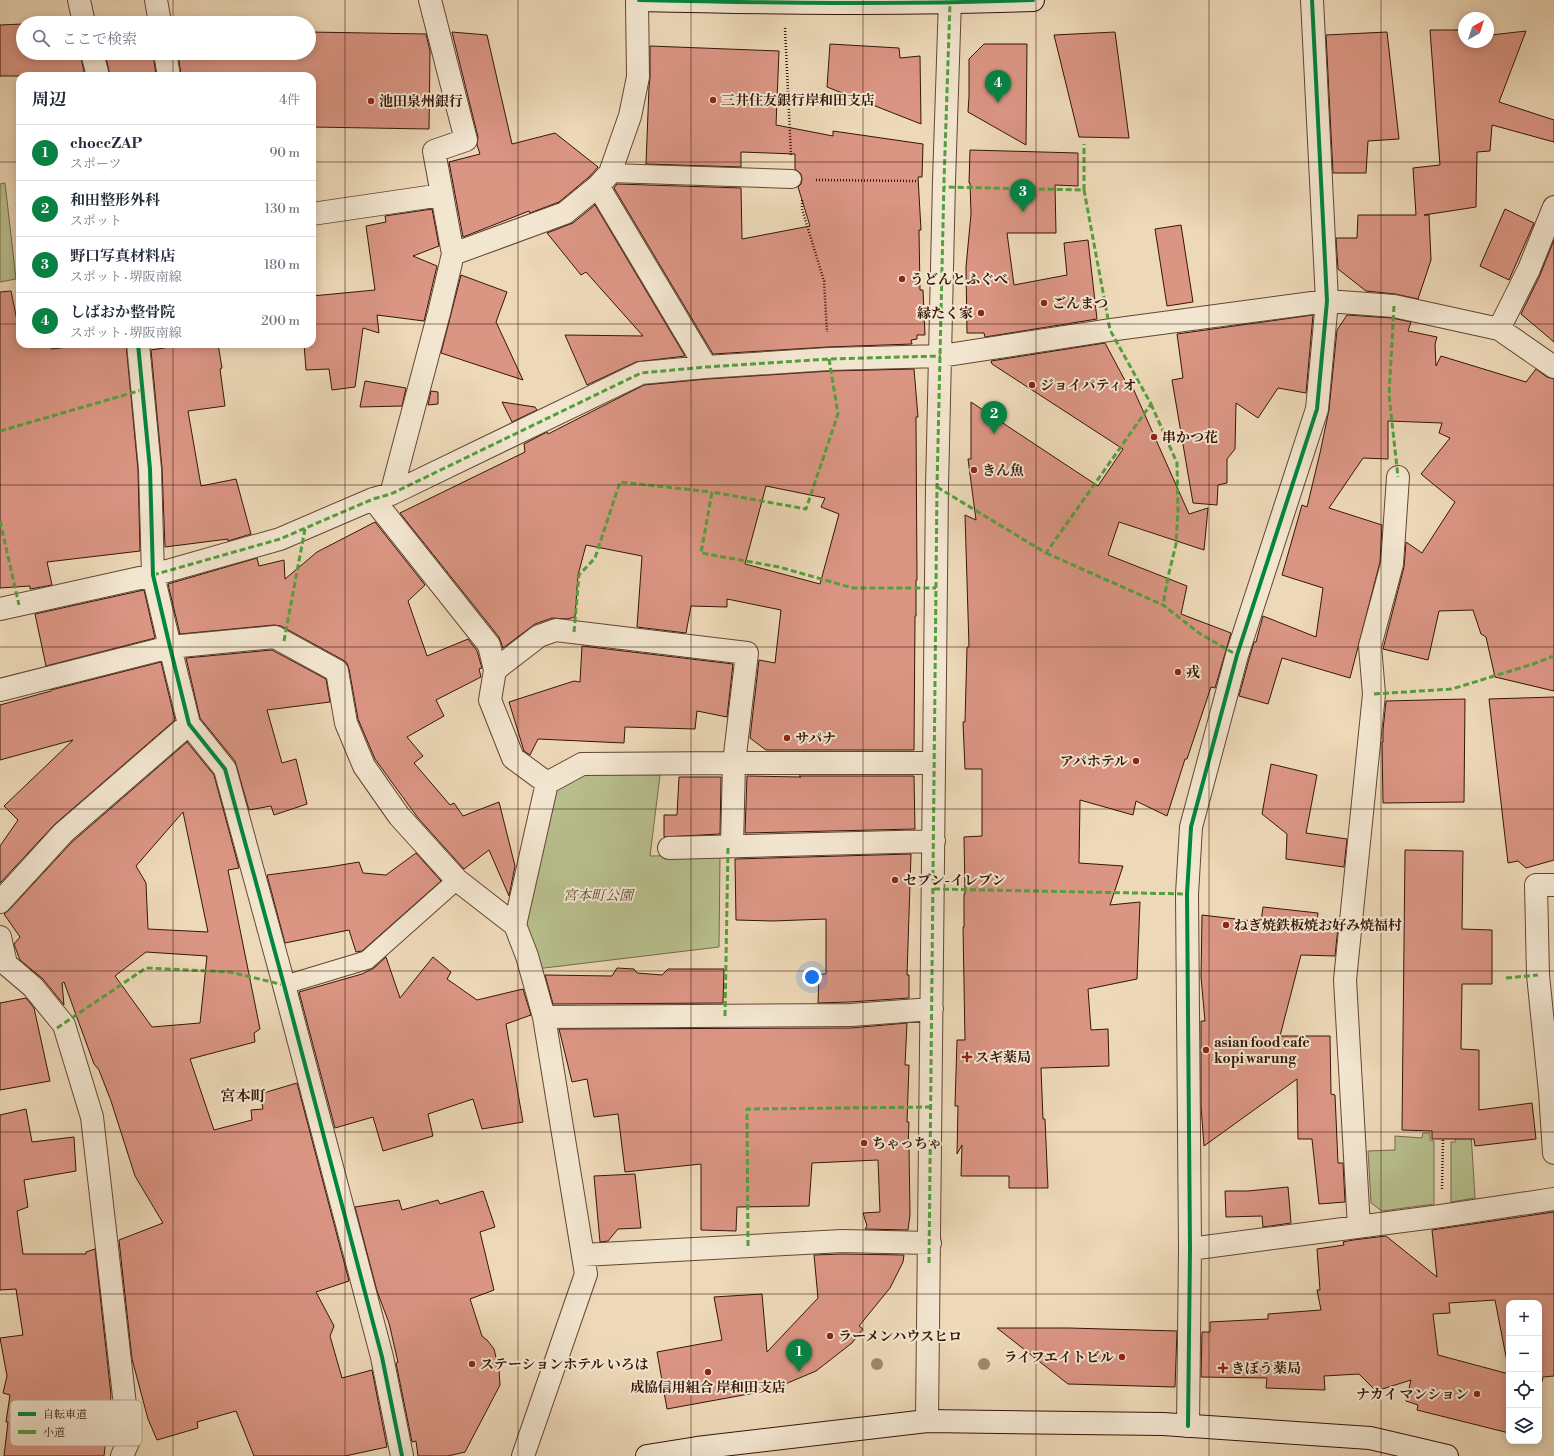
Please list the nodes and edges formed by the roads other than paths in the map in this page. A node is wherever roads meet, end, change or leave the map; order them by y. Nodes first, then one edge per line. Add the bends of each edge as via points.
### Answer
1 (79, 0) edge
2 (156, 0) edge
3 (430, 0) edge
4 (638, 0) edge
5 (1033, 0) edge
6 (1312, 0) edge
7 (950, 1) edge
8 (82, 16) edge
9 (159, 16) edge
10 (94, 60) edge
11 (166, 60) edge
12 (97, 72) edge
13 (168, 72) edge
14 (604, 180) junction
15 (797, 180) road end
16 (442, 195) junction
17 (1554, 207) edge
18 (316, 213) edge
19 (453, 254) junction
20 (1327, 302) junction
21 (1499, 329) junction
22 (138, 348) edge
23 (941, 356) junction
24 (706, 367) junction
25 (1554, 367) edge
26 (1398, 477) dead end
27 (382, 496) junction
28 (153, 575) junction
29 (0, 609) edge
30 (170, 647) junction
31 (495, 670) junction
32 (0, 690) edge
33 (189, 724) junction
34 (734, 763) junction
35 (934, 763) junction
36 (546, 783) junction
37 (934, 842) junction
38 (732, 846) junction
39 (669, 848) dead end
40 (457, 880) junction
41 (1554, 885) edge
42 (0, 902) edge
43 (515, 925) junction
44 (2, 953) edge
45 (284, 985) junction
46 (932, 1009) junction
47 (544, 1017) junction
48 (1554, 1153) edge
49 (1554, 1199) edge
50 (1359, 1227) junction
51 (1190, 1249) junction
52 (929, 1252) junction
53 (583, 1255) junction
54 (124, 1400) edge
55 (927, 1421) junction
56 (1188, 1426) junction
57 (126, 1446) edge
58 (122, 1456) edge
59 (402, 1456) edge
60 (523, 1456) edge
61 (647, 1456) edge
62 (1447, 1456) edge

1 - 8 street
2 - 9 street
3 - 16 street via 466,140 434,151
4 - 7 street via 784,4
4 - 14 street via 638,77 630,116
5 - 7 street
6 - 20 street
7 - 23 street
10 - 12 street
11 - 13 street
14 - 15 lane
14 - 19 street via 565,213
14 - 24 street
16 - 18 street
16 - 19 street
17 - 21 street via 1529,269
19 - 27 street via 439,313
20 - 21 street via 1394,306
20 - 23 street via 1110,330
20 - 51 street via 1318,409 1237,655 1191,827 1187,894
21 - 25 street
22 - 28 street via 150,470
23 - 24 street via 829,359
23 - 35 street
24 - 27 street via 641,373
26 - 50 street via 1392,564 1370,646 1374,694 1346,980
27 - 28 street via 280,539
27 - 31 street via 489,645
28 - 29 street
28 - 30 street
30 - 32 street
30 - 33 street
30 - 40 street via 275,636 337,671 346,723 364,766 399,816
31 - 34 street via 539,636 556,630 747,653
31 - 36 street via 490,700 513,758
33 - 42 street via 63,833
33 - 45 street via 225,769
34 - 35 street
34 - 36 street via 582,764
34 - 38 street
35 - 37 street
36 - 43 street
37 - 38 street
37 - 46 street
38 - 39 street
40 - 43 street
40 - 45 lane via 367,960
41 - 48 street via 1536,885 1538,975
43 - 47 street via 527,956
44 - 54 street via 6,964 33,987 64,1025 92,1117
45 - 59 street via 382,1358
46 - 47 street via 851,1015
46 - 52 street
47 - 53 street
49 - 50 street
50 - 51 street
51 - 56 street
52 - 53 street via 842,1241
52 - 55 street
53 - 60 street via 586,1274
55 - 56 street
55 - 61 street
56 - 62 street via 1370,1438
57 - 58 street

